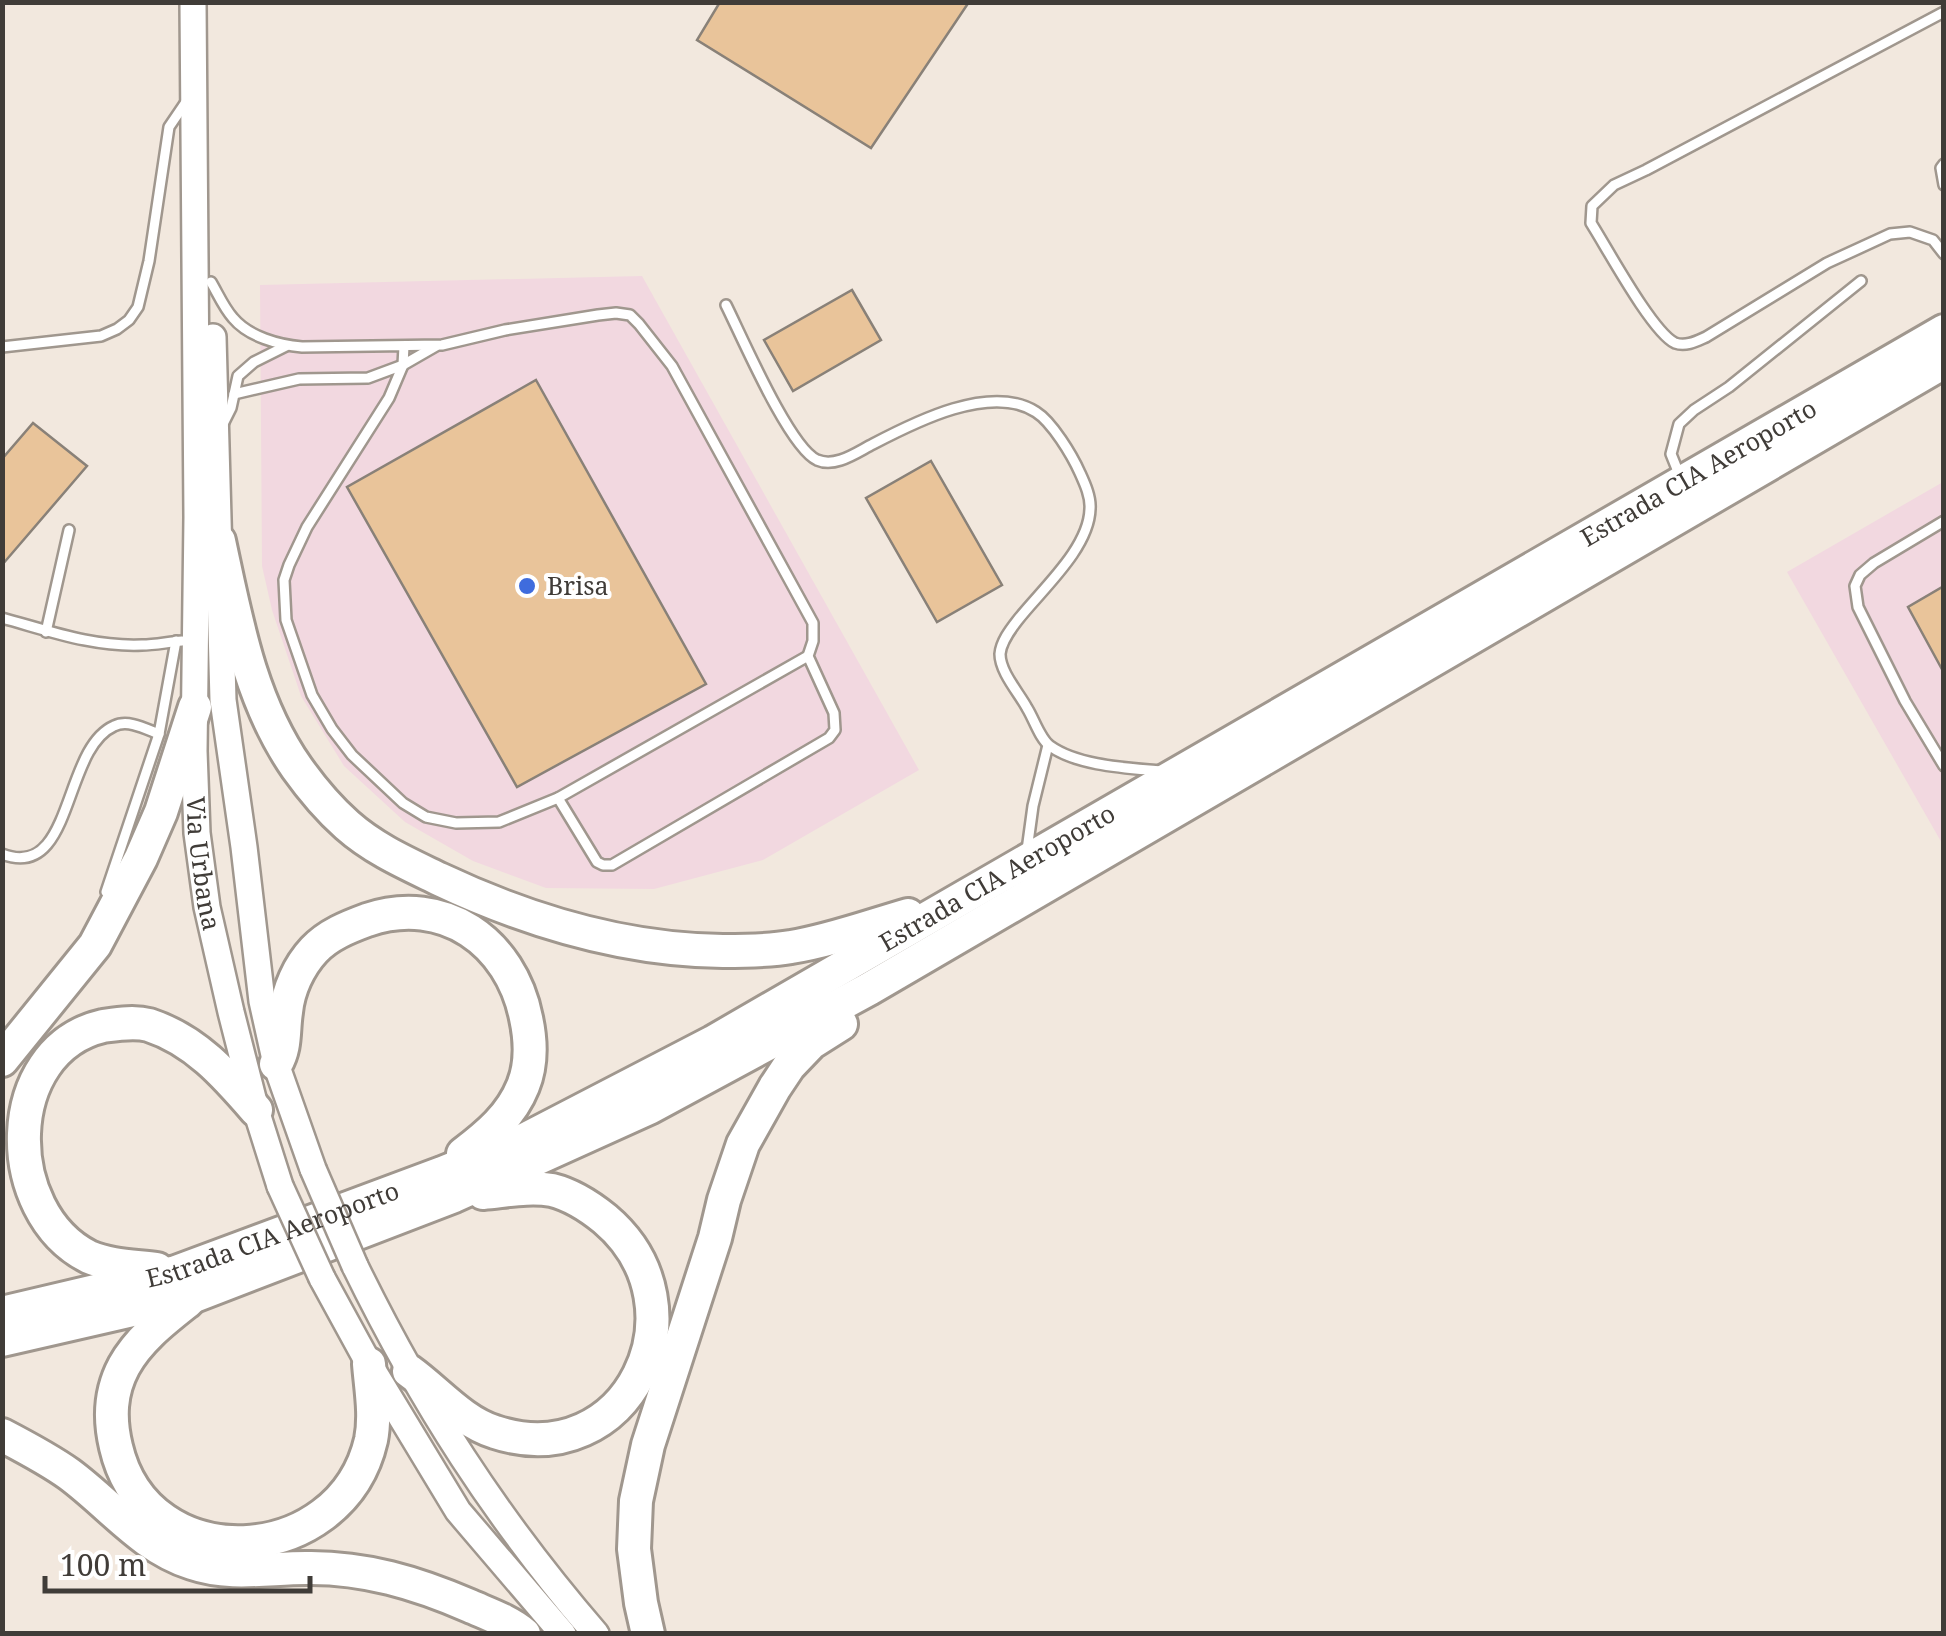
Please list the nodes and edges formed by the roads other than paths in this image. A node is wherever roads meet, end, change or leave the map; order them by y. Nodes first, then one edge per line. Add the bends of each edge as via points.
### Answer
1 (194, 2) edge
2 (210, 2) edge
3 (1944, 12) edge
4 (194, 92) junction
5 (1944, 164) edge
6 (1944, 186) edge
7 (1944, 254) edge
8 (1861, 281) dead end
9 (211, 282) junction
10 (726, 305) dead end
11 (1941, 338) edge
12 (438, 345) junction
13 (286, 346) junction
14 (404, 346) junction
15 (2, 347) edge
16 (403, 365) junction
17 (234, 394) junction
18 (216, 439) junction
19 (1683, 481) junction
20 (1944, 521) edge
21 (69, 530) dead end
22 (218, 541) junction
23 (2, 618) edge
24 (46, 632) junction
25 (185, 641) junction
26 (808, 656) junction
27 (195, 707) junction
28 (159, 734) junction
29 (1303, 735) junction
30 (1048, 745) junction
31 (1944, 766) edge
32 (1178, 772) junction
33 (558, 798) junction
34 (2, 854) edge
35 (1026, 860) junction
36 (105, 895) dead end
37 (955, 902) junction
38 (2, 1060) edge
39 (276, 1064) junction
40 (256, 1110) junction
41 (448, 1185) junction
42 (185, 1284) junction
43 (2, 1313) edge
44 (2, 1340) edge
45 (369, 1364) junction
46 (409, 1371) junction
47 (2, 1435) edge
48 (524, 1634) edge
49 (563, 1634) edge
50 (596, 1634) edge
51 (648, 1634) edge

1 - 4 main road, Via Urbana
2 - 9 main road, Via Urbana
3 - 7 lane via 1614,185 1592,206 1591,223 1656,326 1676,343 1691,344 1827,263 1890,234 1932,240
4 - 15 lane via 168,127 149,260 129,320 101,336
4 - 25 main road, Via Urbana via 197,498
5 - 6 lane
8 - 19 lane via 1679,424 1671,454
9 - 13 lane via 246,330
9 - 18 main road, Via Urbana
10 - 30 lane via 797,444 818,461 845,459 916,421 979,404 1012,401 1048,421 1088,492 1088,526 1013,627 1000,656
11 - 19 highway, Estrada CIA Aeroporto
11 - 29 highway, Estrada CIA Aeroporto
12 - 14 lane
12 - 16 lane
12 - 26 lane via 616,312 630,316 672,366 813,623
13 - 14 lane
13 - 17 lane via 244,370
14 - 16 lane
16 - 17 lane via 368,378 299,379
16 - 33 lane via 284,580 286,620 312,694 352,756 402,803 426,816 499,822
17 - 18 lane
18 - 22 main road, Via Urbana
19 - 32 highway, Estrada CIA Aeroporto
20 - 31 lane via 1874,563 1855,586 1858,608
21 - 24 lane
22 - 37 highway via 252,679 281,742 347,825 393,857 517,912 652,948 791,948
22 - 39 main road, Via Urbana via 224,700
23 - 24 lane
24 - 25 lane via 144,646
25 - 27 main road, Via Urbana
25 - 28 lane
26 - 33 lane
26 - 33 lane via 834,713 836,730 829,738 612,866 597,862
27 - 38 highway via 141,858
27 - 40 main road, Via Urbana via 197,834 207,907
28 - 34 lane via 134,724 102,735 45,849 24,859
28 - 36 lane
29 - 41 highway, Estrada CIA Aeroporto via 869,989 648,1108
29 - 51 highway via 1246,782 811,1042 789,1066 743,1144 644,1459 634,1549
30 - 32 lane via 1096,763
30 - 35 lane
32 - 35 highway, Estrada CIA Aeroporto
35 - 37 highway, Estrada CIA Aeroporto
37 - 41 highway, Estrada CIA Aeroporto
39 - 41 highway via 292,984 315,949 335,934 401,913 445,918 486,942 521,993 529,1065 500,1122
39 - 46 main road, Via Urbana, bridge via 355,1266
40 - 42 highway via 198,1050 144,1024 92,1028 70,1039 40,1063 17,1100 12,1160 18,1188 42,1225 102,1262
40 - 45 main road, Via Urbana, bridge via 280,1186
41 - 42 highway, Estrada CIA Aeroporto
41 - 46 highway via 551,1190 593,1209 637,1256 651,1294 653,1336 640,1376 604,1418 534,1440 492,1432
42 - 43 highway, Estrada CIA Aeroporto
42 - 44 highway, Estrada CIA Aeroporto
42 - 45 highway via 126,1363 112,1399 124,1474 156,1514 176,1527 234,1544 255,1543 321,1516 365,1459 374,1416
45 - 49 main road, Via Urbana via 458,1511
46 - 50 main road, Via Urbana via 510,1530
47 - 48 highway via 69,1474 167,1554 231,1572 363,1571 452,1598

